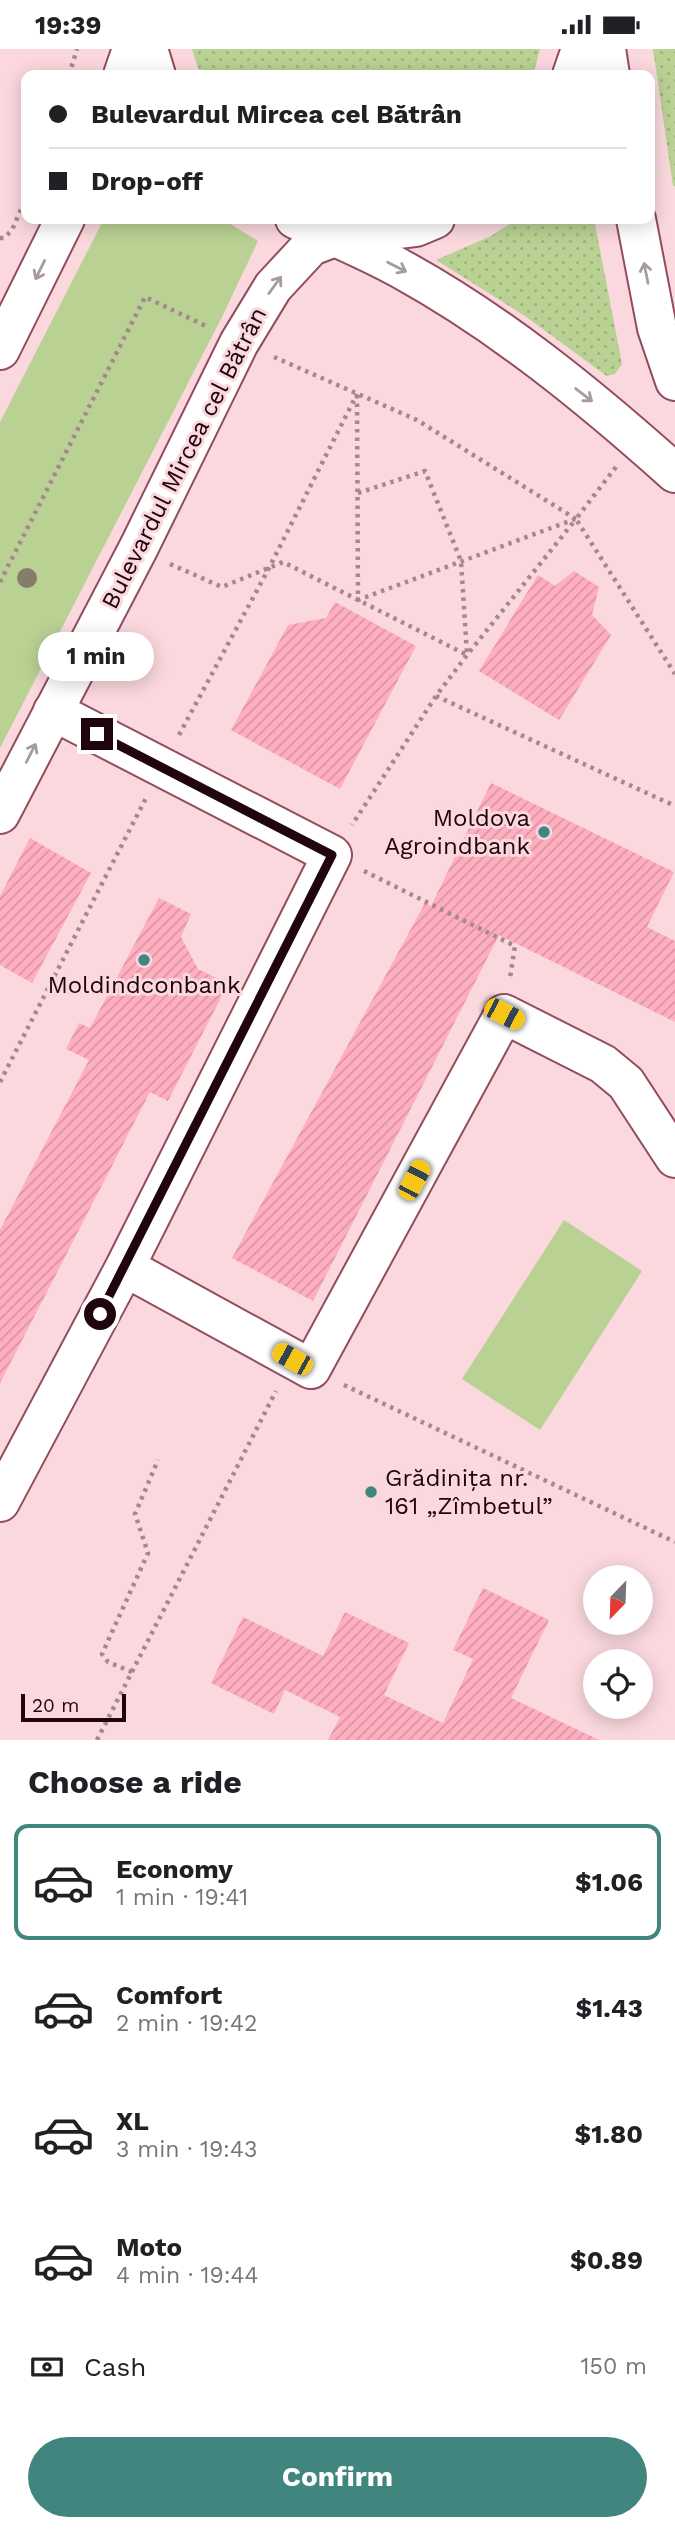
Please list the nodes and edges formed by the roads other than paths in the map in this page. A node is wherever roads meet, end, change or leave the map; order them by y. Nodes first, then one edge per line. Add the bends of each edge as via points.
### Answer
1 (132, 49) edge
2 (148, 49) edge
3 (581, 49) edge
4 (606, 49) edge
5 (124, 70) edge
6 (154, 70) edge
7 (574, 70) edge
8 (609, 70) edge
9 (62, 224) edge
10 (306, 224) edge
11 (423, 224) edge
12 (637, 224) edge
13 (335, 237) junction
14 (5, 329) edge
15 (675, 381) edge
16 (675, 473) edge
17 (53, 711) junction
18 (0, 814) edge
19 (675, 1158) edge
20 (125, 1267) junction
21 (0, 1503) edge

1 - 5 main road
2 - 6 main road
3 - 7 main road
4 - 8 main road
9 -> 14 main road
10 - 13 main road
11 - 13 main road
15 -> 12 main road via 657,328
13 -> 16 main road via 401,268 507,337 593,401
17 -> 13 main road, Bulevardul Mircea cel Bătrân via 240,343 273,287 311,246
18 -> 17 main road, Bulevardul Mircea cel Bătrân
17 - 20 main road via 332,855
19 - 20 main road via 626,1083 603,1064 504,1014 302,1364
20 - 21 main road

